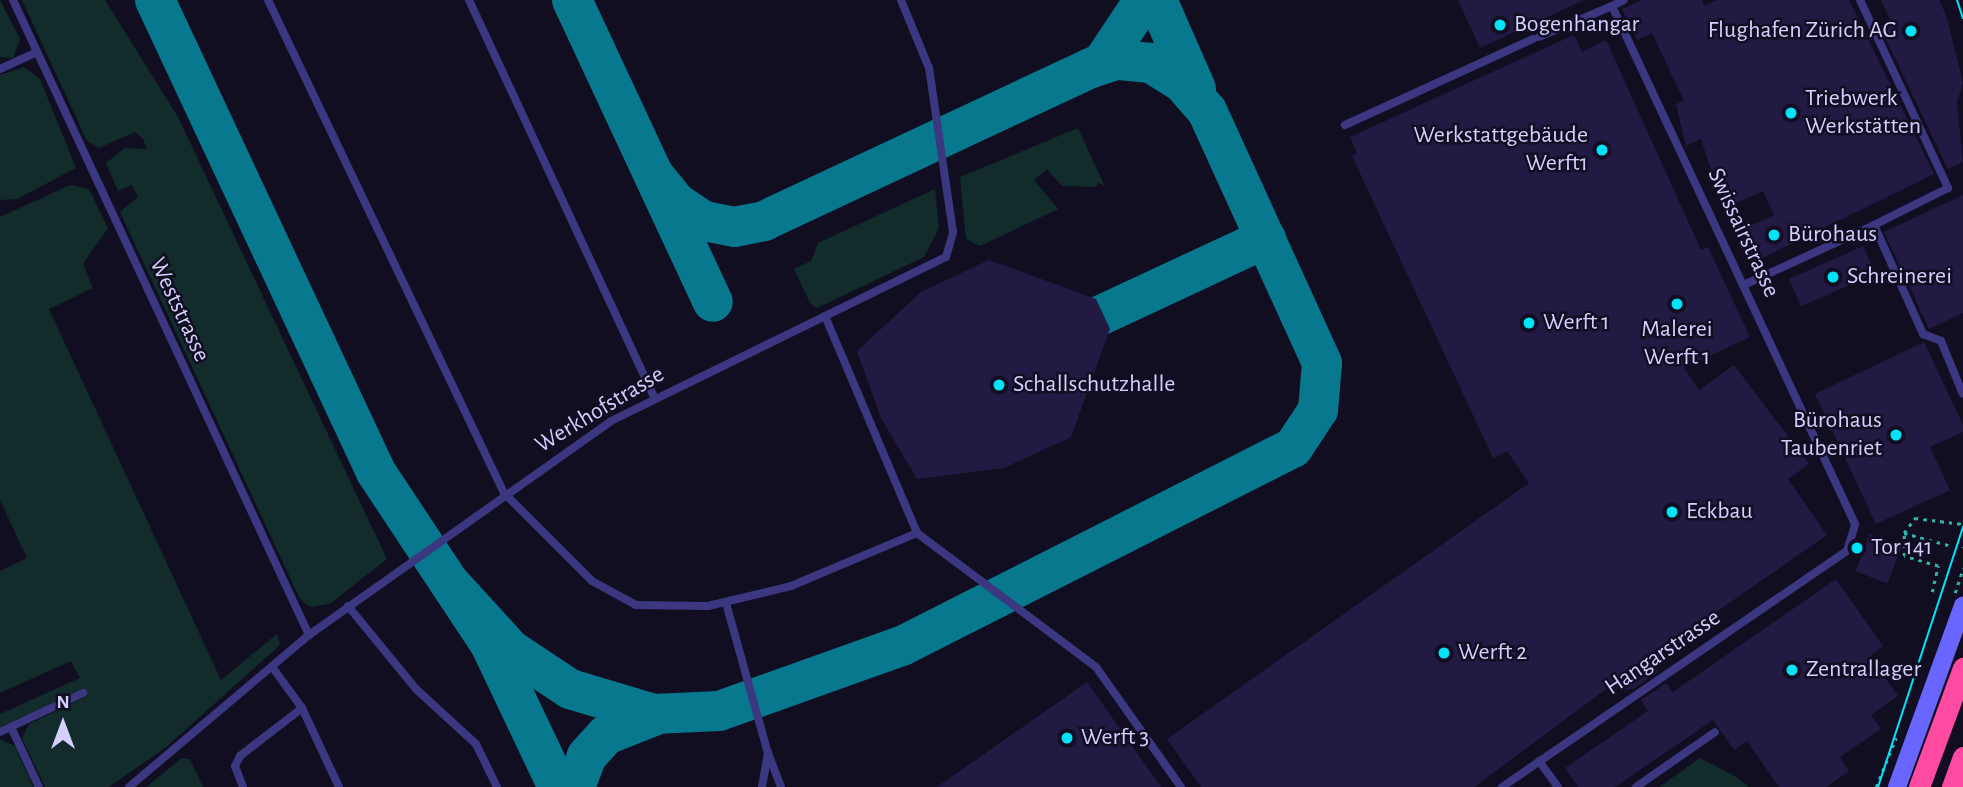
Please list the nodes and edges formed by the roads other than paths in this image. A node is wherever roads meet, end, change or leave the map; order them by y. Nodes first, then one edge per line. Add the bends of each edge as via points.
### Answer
1 (13, 0) edge
2 (268, 0) edge
3 (468, 0) edge
4 (901, 0) edge
5 (1625, 0) edge
6 (1860, 0) edge
7 (1612, 6) junction
8 (37, 52) junction
9 (0, 69) edge
10 (1345, 125) dead end
11 (1874, 225) junction
12 (1746, 284) junction
13 (825, 316) junction
14 (1963, 394) edge
15 (654, 397) junction
16 (504, 493) junction
17 (917, 533) junction
18 (1847, 551) joint
19 (726, 603) junction
20 (348, 606) junction
21 (1963, 606) edge
22 (309, 635) junction
23 (274, 668) junction
24 (1963, 668) edge
25 (83, 693) dead end
26 (302, 708) junction
27 (11, 727) junction
28 (0, 732) edge
29 (1715, 732) dead end
30 (768, 753) junction
31 (1963, 757) edge
32 (1539, 761) junction
33 (39, 787) edge
34 (129, 787) edge
35 (243, 787) edge
36 (340, 787) edge
37 (497, 787) edge
38 (762, 787) edge
39 (781, 787) edge
40 (1181, 787) edge
41 (1502, 787) edge
42 (1558, 787) edge
43 (1636, 787) edge
44 (1897, 787) edge
45 (1919, 787) edge
46 (1952, 787) edge

1 - 8 lane, Weststrasse
2 - 16 lane
3 - 15 lane
4 - 13 lane, Werkhofstrasse via 929,68 953,241 933,267
5 - 7 lane
6 - 11 lane via 1948,188
7 - 10 lane
7 - 12 lane, Swissairstrasse
8 - 9 lane
8 - 22 lane, Weststrasse
11 - 12 lane
11 - 14 lane via 1923,334 1941,341
12 - 18 lane, Swissairstrasse via 1855,523
13 - 15 lane, Werkhofstrasse
13 - 17 lane
15 - 16 lane, Werkhofstrasse
16 - 19 lane via 567,561 622,599 670,609
16 - 20 lane, Werkhofstrasse
17 - 19 lane via 817,576
17 - 40 lane via 1096,667
18 - 32 lane, Hangarstrasse
19 - 30 lane
20 - 22 lane, Werkhofstrasse
20 - 37 lane via 416,688 476,744
21 - 44 main road
22 - 23 lane, Werkhofstrasse
23 - 26 lane
23 - 34 lane, Werkhofstrasse
24 - 45 highway
25 - 27 lane
26 - 35 lane via 240,756 235,766
26 - 36 lane
27 - 28 lane
27 - 33 lane
29 - 43 lane
30 - 38 lane
30 - 39 lane
31 - 46 highway
32 - 41 lane, Hangarstrasse
32 - 42 lane

